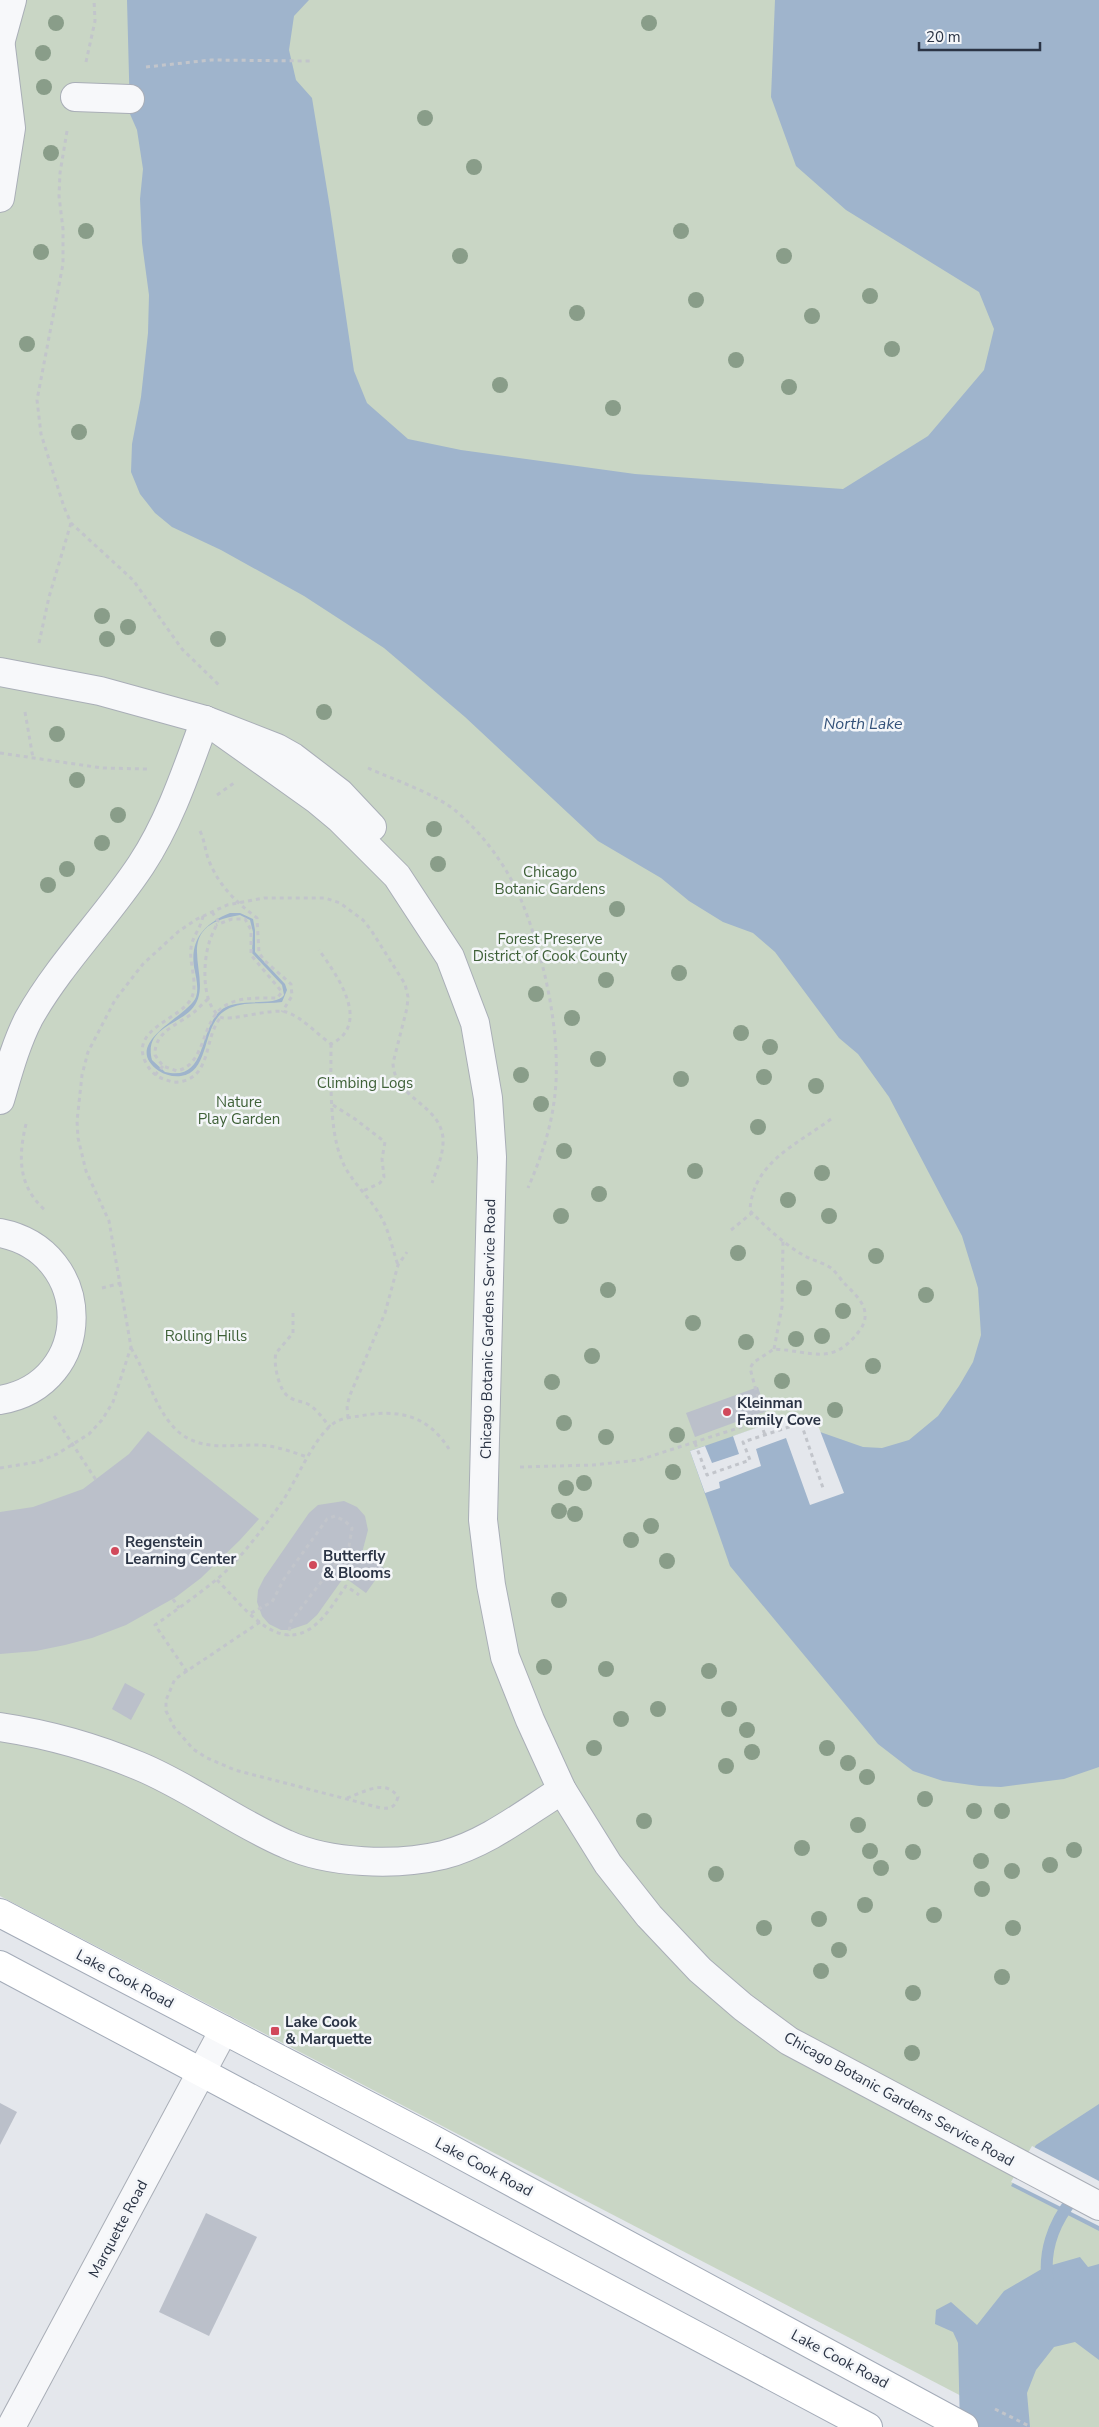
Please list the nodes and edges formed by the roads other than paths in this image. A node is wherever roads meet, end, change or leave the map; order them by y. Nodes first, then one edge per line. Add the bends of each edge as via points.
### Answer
1 (12, 0) edge
2 (1, 39) edge
3 (75, 97) dead end
4 (130, 99) dead end
5 (0, 198) edge
6 (0, 672) edge
7 (205, 720) junction
8 (0, 1100) edge
9 (0, 1233) edge
10 (0, 1400) edge
11 (0, 1727) edge
12 (562, 1790) junction
13 (0, 1913) edge
14 (0, 1965) edge
15 (224, 2030) junction
16 (202, 2072) junction
17 (1099, 2206) edge
18 (11, 2427) edge
19 (868, 2427) edge
20 (964, 2427) edge

1 - 2 street
2 - 5 street via 11,128
3 - 4 street
6 - 7 street, Chicago Botanic Gardens Service Road via 100,691
7 - 8 street via 160,832 141,865 54,978 28,1020
7 - 12 street, Chicago Botanic Gardens Service Road via 293,756 340,793 369,822 391,851 397,876 450,957 476,1032 488,1098 492,1156 483,1520 505,1657
9 - 10 street via 18,1237 44,1252 62,1275 72,1302 71,1332 61,1359 42,1382 17,1397
11 - 12 street via 62,1739 139,1766 286,1844 318,1855 352,1859 415,1860 444,1855 506,1826
12 - 17 street, Chicago Botanic Gardens Service Road via 608,1864 649,1916 700,1970 743,2007 789,2041
13 - 15 main road, Lake Cook Road
14 - 16 main road
15 - 16 street, Marquette Road
15 - 20 main road, Lake Cook Road
16 - 18 street, Marquette Road
16 - 19 main road

